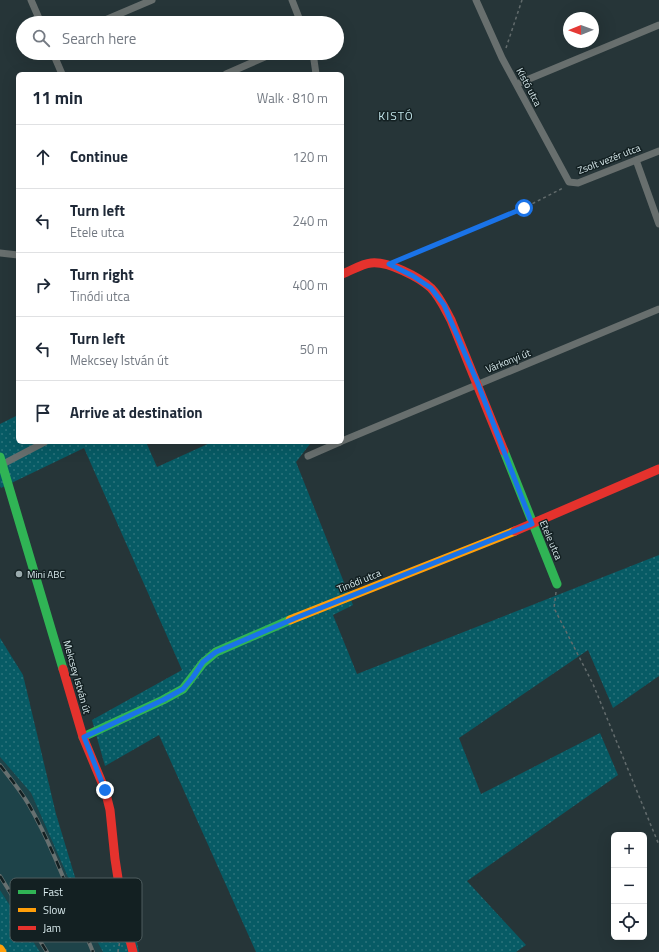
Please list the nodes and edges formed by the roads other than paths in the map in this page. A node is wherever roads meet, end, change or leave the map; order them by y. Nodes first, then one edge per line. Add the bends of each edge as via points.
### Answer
1 (31, 0) edge
2 (152, 0) edge
3 (292, 0) edge
4 (476, 0) edge
5 (38, 16) edge
6 (114, 16) edge
7 (298, 16) edge
8 (659, 25) edge
9 (56, 60) edge
10 (258, 60) edge
11 (314, 60) edge
12 (61, 72) edge
13 (231, 72) edge
14 (316, 72) edge
15 (516, 84) junction
16 (659, 151) edge
17 (636, 160) junction
18 (568, 181) joint
19 (659, 224) edge
20 (0, 253) edge
21 (16, 255) edge
22 (344, 273) edge
23 (659, 309) edge
24 (478, 384) junction
25 (344, 441) edge
26 (41, 444) edge
27 (336, 444) edge
28 (308, 456) dead end
29 (1, 460) edge
30 (659, 469) edge
31 (532, 524) junction
32 (557, 584) road end
33 (84, 737) junction
34 (118, 878) edge
35 (131, 942) edge
36 (0, 949) edge
37 (2, 952) edge
38 (133, 952) edge

1 - 5 street
2 - 6 street
3 - 7 street
4 - 15 street, Kistó utca
8 - 15 street
9 - 12 street
10 - 13 street
11 - 14 street
15 - 18 street, Kistó utca
16 - 17 street, Zsolt vezér utca
17 - 18 street, Zsolt vezér utca via 578,183
17 - 19 street
20 - 21 street
22 - 24 street, Etele utca via 372,263 389,264 431,288 444,305
23 - 24 street, Várkonyi út
24 - 25 street, Várkonyi út
24 - 31 street, Etele utca
26 - 29 street
27 - 28 street, Várkonyi út
29 - 33 street, Mekcsey István út
30 - 31 street, Tinódi utca
31 - 32 street, Etele utca
31 - 33 street, Tinódi utca via 216,652 203,662 183,689
33 - 34 street, Mekcsey István út via 105,790 110,810
35 - 38 street, Mekcsey István út
36 - 37 street

